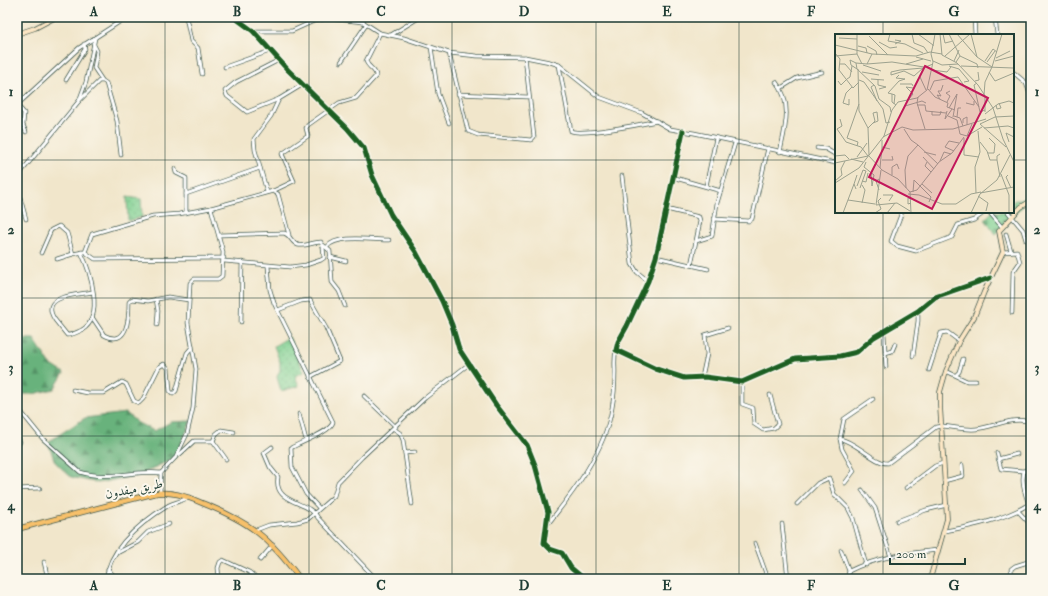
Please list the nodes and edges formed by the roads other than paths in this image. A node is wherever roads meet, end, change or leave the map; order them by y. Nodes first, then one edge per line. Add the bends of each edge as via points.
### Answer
1 (56, 17) edge
2 (127, 17) edge
3 (186, 17) edge
4 (234, 17) edge
5 (360, 17) edge
6 (408, 17) edge
7 (420, 17) edge
8 (974, 17) edge
9 (995, 17) edge
10 (411, 22) junction
11 (364, 23) junction
12 (253, 31) junction
13 (380, 33) junction
14 (17, 34) edge
15 (975, 34) edge
16 (997, 34) edge
17 (391, 36) junction
18 (95, 38) junction
19 (93, 43) junction
20 (84, 44) junction
21 (431, 47) junction
22 (270, 51) junction
23 (449, 53) junction
24 (525, 57) junction
25 (278, 60) junction
26 (341, 62) dead end
27 (559, 65) junction
28 (225, 67) dead end
29 (822, 72) dead end
30 (1014, 73) edge
31 (202, 74) dead end
32 (66, 80) dead end
33 (102, 80) junction
34 (776, 82) dead end
35 (302, 85) junction
36 (781, 88) junction
37 (458, 94) junction
38 (529, 96) junction
39 (1031, 97) edge
40 (278, 99) junction
41 (79, 101) junction
42 (17, 105) edge
43 (329, 110) junction
44 (656, 121) junction
45 (450, 123) dead end
46 (683, 131) junction
47 (26, 132) dead end
48 (716, 138) junction
49 (735, 143) junction
50 (768, 148) junction
51 (817, 148) dead end
52 (780, 152) junction
53 (835, 154) edge
54 (121, 155) dead end
55 (835, 163) edge
56 (260, 168) junction
57 (175, 169) dead end
58 (21, 172) junction
59 (17, 176) edge
60 (622, 176) dead end
61 (672, 178) junction
62 (706, 186) junction
63 (273, 191) junction
64 (721, 191) junction
65 (267, 192) junction
66 (186, 194) junction
67 (1031, 201) edge
68 (211, 208) junction
69 (666, 209) junction
70 (186, 213) junction
71 (902, 213) edge
72 (984, 213) edge
73 (990, 213) edge
74 (1008, 213) edge
75 (1011, 218) junction
76 (26, 219) dead end
77 (714, 219) junction
78 (1002, 227) junction
79 (289, 234) junction
80 (1006, 234) dead end
81 (219, 236) junction
82 (389, 240) dead end
83 (1026, 240) dead end
84 (696, 241) junction
85 (323, 245) junction
86 (327, 247) junction
87 (1011, 251) junction
88 (83, 252) junction
89 (1003, 252) junction
90 (41, 253) dead end
91 (73, 254) junction
92 (330, 257) junction
93 (656, 257) junction
94 (57, 260) dead end
95 (224, 260) junction
96 (346, 260) dead end
97 (242, 262) junction
98 (691, 265) junction
99 (268, 266) junction
100 (708, 269) dead end
101 (990, 278) junction
102 (648, 281) junction
103 (93, 292) junction
104 (156, 299) junction
105 (189, 300) junction
106 (344, 306) dead end
107 (278, 310) junction
108 (918, 311) junction
109 (1012, 313) dead end
110 (92, 317) junction
111 (241, 322) dead end
112 (157, 325) dead end
113 (728, 328) dead end
114 (880, 333) junction
115 (959, 341) junction
116 (895, 344) dead end
117 (192, 347) junction
118 (616, 350) junction
119 (885, 353) junction
120 (913, 356) dead end
121 (963, 359) dead end
122 (469, 364) junction
123 (886, 367) dead end
124 (929, 370) dead end
125 (946, 371) junction
126 (956, 375) junction
127 (310, 377) junction
128 (702, 377) junction
129 (976, 381) dead end
130 (742, 382) junction
131 (73, 390) dead end
132 (770, 395) dead end
133 (364, 396) dead end
134 (873, 399) dead end
135 (17, 407) edge
136 (299, 414) dead end
137 (1031, 422) edge
138 (942, 426) junction
139 (395, 428) junction
140 (234, 432) dead end
141 (17, 435) edge
142 (840, 439) junction
143 (306, 440) junction
144 (213, 441) junction
145 (17, 446) edge
146 (272, 447) dead end
147 (405, 452) junction
148 (415, 452) dead end
149 (997, 453) dead end
150 (1017, 454) dead end
151 (176, 457) junction
152 (226, 459) dead end
153 (998, 459) junction
154 (943, 463) junction
155 (962, 465) dead end
156 (1031, 467) edge
157 (1024, 471) junction
158 (161, 473) junction
159 (944, 481) junction
160 (845, 483) dead end
161 (40, 488) dead end
162 (906, 488) dead end
163 (17, 489) edge
164 (862, 490) dead end
165 (160, 492) junction
166 (189, 497) junction
167 (412, 504) dead end
168 (796, 504) dead end
169 (1030, 504) edge
170 (947, 505) junction
171 (319, 508) junction
172 (1018, 511) junction
173 (315, 512) junction
174 (897, 521) dead end
175 (169, 524) dead end
176 (782, 524) dead end
177 (547, 525) junction
178 (1031, 525) edge
179 (17, 529) edge
180 (256, 530) junction
181 (945, 531) junction
182 (755, 543) dead end
183 (273, 546) junction
184 (841, 550) dead end
185 (938, 550) junction
186 (117, 553) junction
187 (891, 557) junction
188 (260, 560) dead end
189 (1031, 561) edge
190 (44, 562) dead end
191 (866, 565) junction
192 (108, 569) junction
193 (849, 571) junction
194 (48, 579) edge
195 (106, 579) edge
196 (116, 579) edge
197 (219, 579) edge
198 (259, 579) edge
199 (300, 579) edge
200 (376, 579) edge
201 (584, 579) edge
202 (768, 579) edge
203 (788, 579) edge
204 (846, 579) edge
205 (930, 579) edge
206 (1012, 579) edge

1 - 14 street via 36,28
2 - 18 street
3 - 31 street via 191,41 198,48
4 - 12 street
5 - 11 street
6 - 10 street
7 - 10 street
8 - 15 street
9 - 16 street
10 - 17 street
11 - 12 street via 327,18 292,31
11 - 13 street
11 - 26 street
12 - 22 street
13 - 17 street
13 - 43 street via 366,61 376,73 376,78 353,100 339,103
17 - 21 street
18 - 19 street
18 - 20 street
19 - 33 street via 96,51 94,68
19 - 41 street via 86,82
20 - 32 street via 84,51
20 - 42 street
21 - 23 street
21 - 45 street via 438,94
22 - 25 street
22 - 28 street
23 - 24 street
23 - 37 street
24 - 27 street
24 - 38 street
25 - 35 street
25 - 40 street via 236,82 225,91 227,96 248,112
27 - 44 street via 599,97 634,109
27 - 44 street via 571,131 578,133 614,129
29 - 36 street via 797,78
30 - 39 street via 1026,84
33 - 41 street
33 - 54 street via 107,85 112,100
34 - 36 street
35 - 40 street
35 - 43 street
36 - 52 street via 787,104 785,132
37 - 38 street
37 - 38 street via 467,130 470,132 531,140 534,137
40 - 56 street via 271,116 253,141
41 - 58 street
42 - 47 street via 24,114 23,126
43 - 63 street via 307,126 308,135 304,140 282,154 295,180
43 - 122 street via 364,148 372,175 389,210 430,278 450,320 459,349
44 - 46 street via 670,129
46 - 48 street
46 - 61 street
48 - 49 street
48 - 62 street
49 - 50 street
49 - 64 street
50 - 52 street
50 - 77 street via 752,219
51 - 53 street via 826,149
52 - 55 street
56 - 65 street
56 - 66 street
57 - 66 street via 176,173 186,178
58 - 59 street
58 - 76 street via 18,190
60 - 102 street via 632,264
61 - 62 street
61 - 69 street
62 - 64 street
63 - 65 street
63 - 79 street via 278,194
64 - 77 street
65 - 68 street
66 - 70 street
67 - 75 street
68 - 70 street
68 - 81 street
69 - 84 street via 699,216
69 - 93 street
70 - 88 street via 153,216 92,234
71 - 72 street via 891,241 915,251 948,239 954,235 958,225 974,220
73 - 78 street
74 - 75 street
75 - 78 street
75 - 83 street via 1023,230
77 - 84 street via 712,237
78 - 89 street via 999,231
79 - 81 street via 265,232
79 - 85 street via 294,243 299,245 317,242
80 - 87 street
81 - 95 street
82 - 86 street via 343,239 333,241
84 - 98 street
85 - 86 street
85 - 99 street via 324,258 319,261 295,266
86 - 92 street
87 - 89 street
87 - 109 street via 1017,251 1020,262 1013,272
88 - 91 street
88 - 95 street via 94,260
88 - 103 street
89 - 101 street
90 - 91 street via 51,230 59,226 66,233
91 - 94 street
92 - 96 street
92 - 106 street via 332,282 339,291
93 - 98 street
93 - 102 street
95 - 97 street
95 - 105 street via 221,278 196,278 191,281
97 - 99 street
97 - 111 street
98 - 100 street
99 - 107 street via 271,294
101 - 108 street via 935,297
101 - 115 street via 974,317
102 - 118 street
103 - 110 street
103 - 110 street via 59,299 52,303 50,308 51,314 68,335 85,328
104 - 105 street via 168,297
104 - 110 street via 130,300 126,329 124,334 117,337 104,335
104 - 112 street
105 - 117 street via 188,323
107 - 127 street
107 - 127 street via 310,300 332,342 340,361
108 - 114 street
108 - 120 street
113 - 128 street via 705,335 707,354
114 - 119 street via 884,334
114 - 130 street via 857,352 840,356 795,359
115 - 124 street via 947,332 940,333
115 - 125 street
116 - 119 street via 892,351
117 - 131 street via 187,354 173,394 170,391 168,368 164,364 159,367 139,403 134,401 126,384 122,382 104,393
117 - 151 street via 196,369 194,403 187,434
118 - 128 street via 676,376
118 - 177 street via 608,425 577,486
119 - 123 street
121 - 126 street
122 - 139 street via 425,398
122 - 177 street via 527,445 546,507
125 - 126 street
125 - 138 street via 940,392
126 - 129 street via 967,381
127 - 143 street via 333,424 324,432
128 - 130 street
130 - 132 street via 742,404 753,408 754,424 763,430 774,428 778,424
133 - 139 street
134 - 142 street via 844,418
135 - 158 street via 40,436 80,472 121,475
136 - 143 street
137 - 138 street via 1019,419 969,430
138 - 142 street via 936,427 887,464 867,454 850,441
138 - 154 street
139 - 147 street via 400,433
139 - 171 street via 338,482 334,496
140 - 144 street via 221,430
141 - 145 street via 20,442
142 - 160 street via 842,449 854,471
143 - 171 street via 291,448 292,467 306,494
144 - 151 street via 194,441
144 - 152 street
146 - 173 street via 264,453 270,468 278,477 278,490 289,500
147 - 148 street
147 - 167 street
149 - 153 street
150 - 153 street
151 - 158 street
153 - 157 street via 1001,469
154 - 159 street
154 - 162 street
155 - 159 street via 962,476
156 - 157 street
157 - 169 street via 1023,486
158 - 165 street
159 - 170 street
161 - 163 street
164 - 187 street via 875,508
165 - 166 main road, طريق ميفدون
165 - 179 main road, طريق ميفدون
166 - 180 main road, طريق ميفدون via 232,514
166 - 186 street via 173,503 150,518 132,533
168 - 191 street via 818,483 829,478 834,494 848,508 853,518
169 - 172 street
170 - 174 street
170 - 181 street
171 - 173 street
172 - 178 street
172 - 181 street
173 - 180 street via 303,521 274,524
173 - 200 street
175 - 186 street via 148,532 138,542
176 - 203 street
177 - 201 street via 544,543 550,549 562,553 571,568
180 - 183 main road, طريق ميفدون
181 - 185 street
182 - 202 street
183 - 188 street
183 - 199 main road, طريق ميفدون
184 - 193 street
185 - 187 street via 904,553
185 - 205 street
186 - 192 street
187 - 191 street
189 - 206 street via 1011,569
190 - 194 street
191 - 193 street
192 - 195 street
192 - 196 street
193 - 204 street
197 - 198 street via 218,568 223,560

